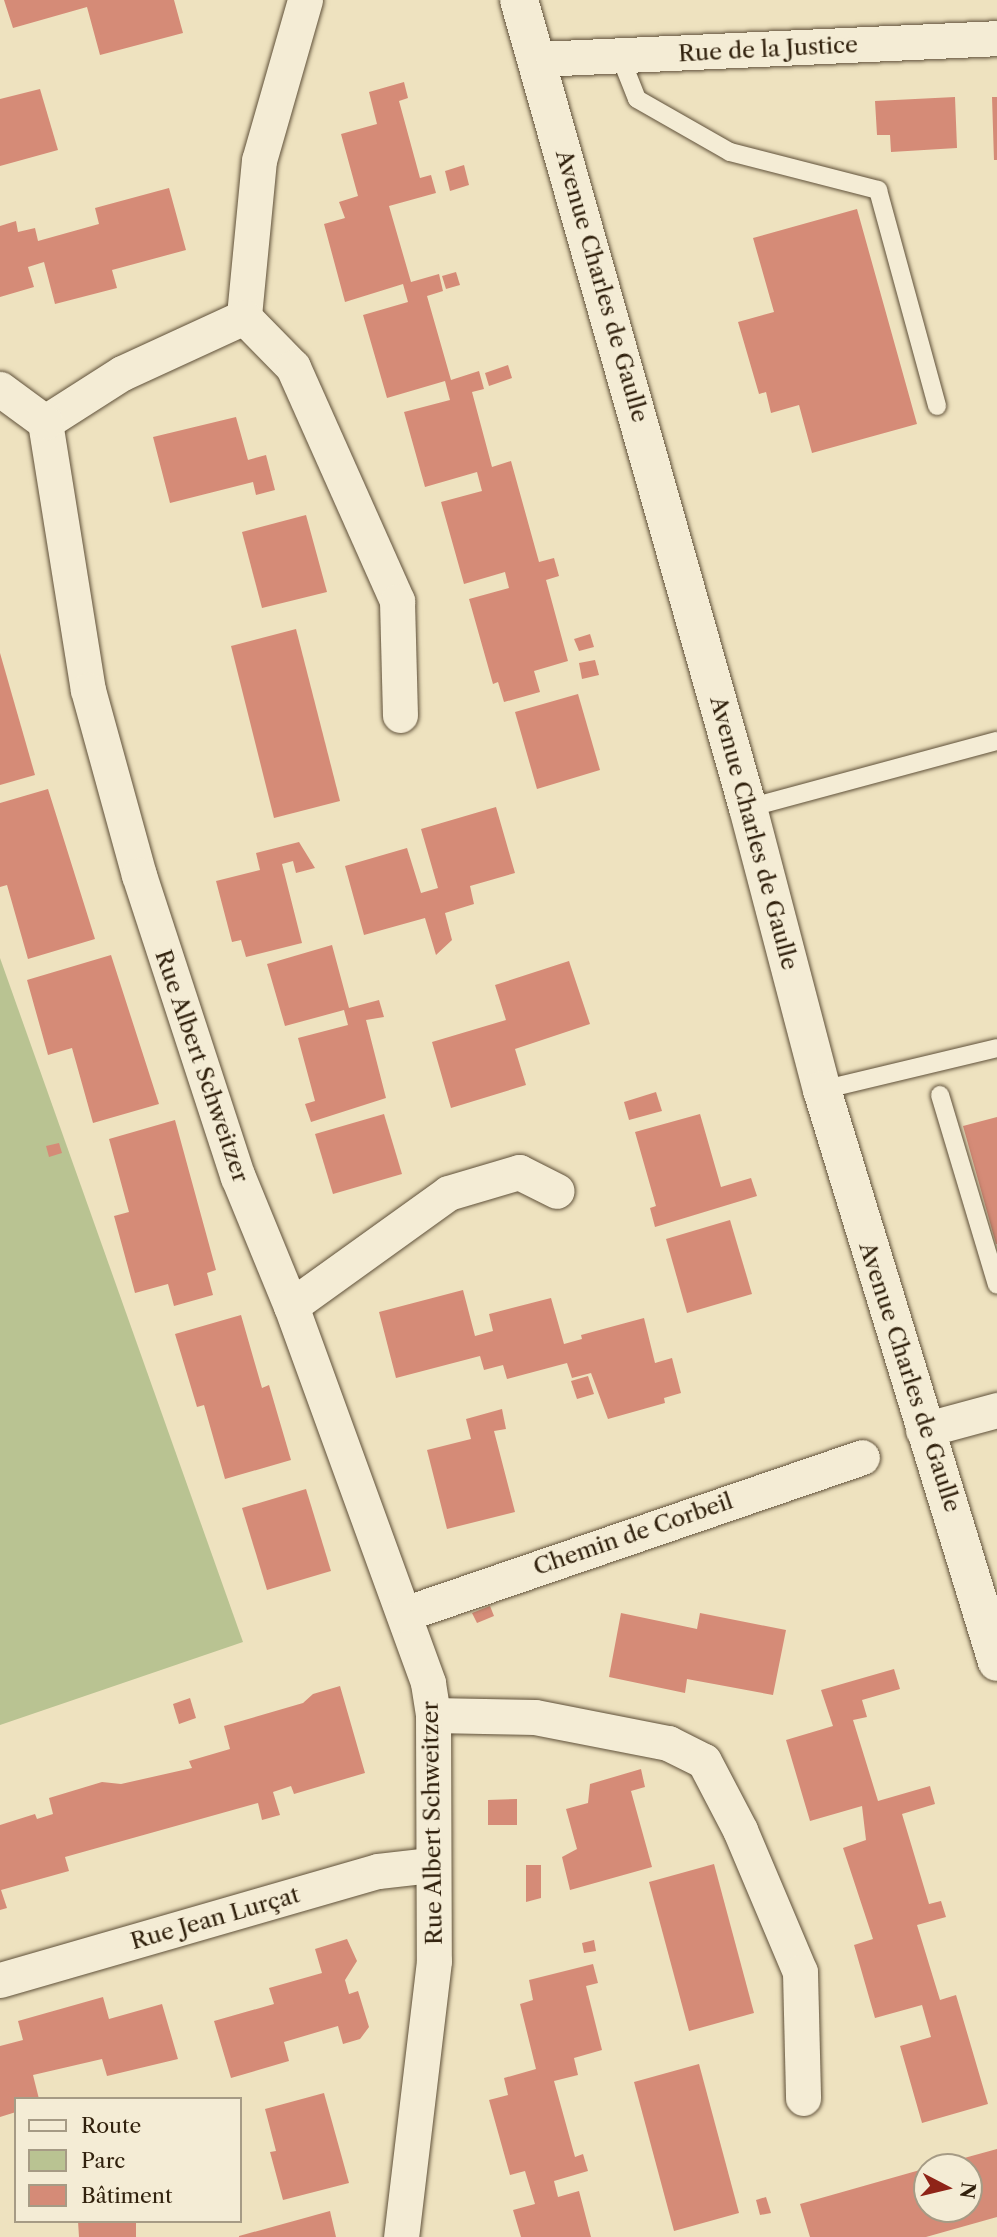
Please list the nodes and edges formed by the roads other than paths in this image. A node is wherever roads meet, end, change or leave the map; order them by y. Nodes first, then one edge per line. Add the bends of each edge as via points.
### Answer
1 (305, 0) edge
2 (519, 0) edge
3 (997, 38) edge
4 (620, 56) junction
5 (538, 59) junction
6 (244, 317) junction
7 (0, 389) edge
8 (937, 406) dead end
9 (46, 422) junction
10 (400, 715) dead end
11 (997, 741) edge
12 (748, 808) junction
13 (997, 1048) edge
14 (822, 1090) junction
15 (940, 1095) dead end
16 (557, 1191) dead end
17 (997, 1285) edge
18 (291, 1306) junction
19 (997, 1410) edge
20 (923, 1430) junction
21 (862, 1457) dead end
22 (404, 1614) junction
23 (997, 1662) edge
24 (433, 1715) junction
25 (431, 1865) junction
26 (0, 1980) edge
27 (803, 2098) dead end
28 (401, 2237) edge

1 - 6 street via 259,160
2 - 5 main road, Avenue Charles de Gaulle
3 - 4 street, Rue de la Justice
4 - 5 street, Rue de la Justice
4 - 8 lane via 637,99 730,152 878,190
5 - 12 main road, Avenue Charles de Gaulle
6 - 9 street via 122,373
6 - 10 street via 293,368 397,601
7 - 9 street
9 - 18 street, Rue Albert Schweitzer via 88,690 128,835 234,1164
11 - 12 lane
12 - 14 main road, Avenue Charles de Gaulle
13 - 14 lane
14 - 20 main road, Avenue Charles de Gaulle
15 - 17 lane
16 - 18 street via 519,1172 448,1193
18 - 22 street, Rue Albert Schweitzer
19 - 20 street
20 - 23 main road, Avenue Charles de Gaulle via 953,1511
21 - 22 street, Chemin de Corbeil
22 - 24 street, Rue Albert Schweitzer via 428,1683
24 - 25 street, Rue Albert Schweitzer
24 - 27 street via 535,1717 668,1743 704,1761 740,1829 800,1972
25 - 26 street, Rue Jean Lurçat via 378,1871
25 - 28 street, Rue Albert Schweitzer via 434,1961

